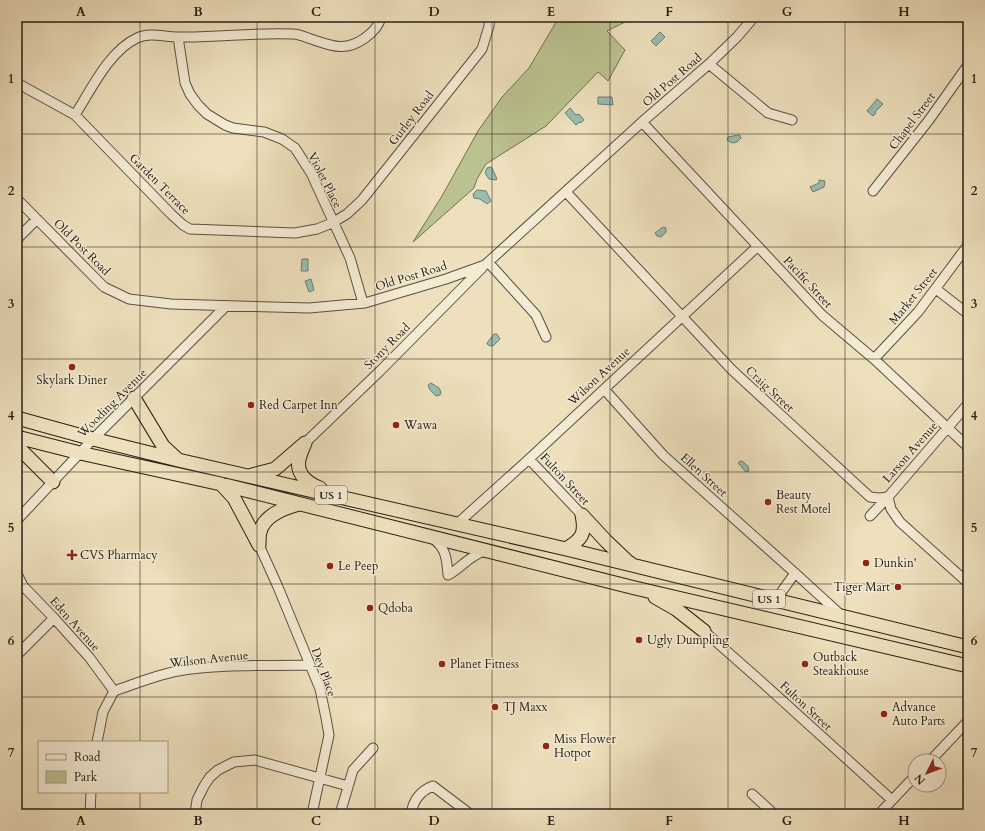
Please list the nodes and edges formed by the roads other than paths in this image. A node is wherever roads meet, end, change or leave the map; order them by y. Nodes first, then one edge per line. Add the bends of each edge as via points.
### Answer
1 (381, 17) edge
2 (490, 17) edge
3 (754, 17) edge
4 (178, 37) junction
5 (709, 64) junction
6 (968, 65) edge
7 (17, 83) edge
8 (75, 115) junction
9 (792, 120) dead end
10 (642, 122) junction
11 (566, 192) junction
12 (873, 192) dead end
13 (17, 200) edge
14 (37, 219) junction
15 (333, 222) junction
16 (17, 239) edge
17 (968, 245) edge
18 (758, 246) junction
19 (486, 263) junction
20 (936, 289) junction
21 (363, 303) junction
22 (226, 306) junction
23 (968, 314) edge
24 (682, 316) junction
25 (546, 337) dead end
26 (874, 359) junction
27 (604, 389) junction
28 (134, 398) junction
29 (968, 404) edge
30 (17, 418) edge
31 (947, 428) junction
32 (17, 437) edge
33 (93, 439) junction
34 (305, 443) junction
35 (17, 446) edge
36 (968, 446) edge
37 (80, 453) junction
38 (529, 459) junction
39 (178, 460) junction
40 (248, 476) junction
41 (53, 482) junction
42 (221, 484) junction
43 (888, 497) junction
44 (353, 500) junction
45 (299, 504) junction
46 (582, 515) junction
47 (870, 516) dead end
48 (17, 520) edge
49 (457, 524) junction
50 (429, 536) junction
51 (259, 545) junction
52 (566, 549) junction
53 (487, 551) junction
54 (662, 573) junction
55 (795, 573) junction
56 (17, 574) edge
57 (968, 583) edge
58 (635, 588) junction
59 (775, 601) junction
60 (714, 606) junction
61 (842, 616) junction
62 (54, 618) junction
63 (704, 632) junction
64 (968, 647) edge
65 (17, 655) edge
66 (309, 665) junction
67 (968, 666) edge
68 (114, 691) junction
69 (968, 721) edge
70 (97, 741) edge
71 (374, 748) dead end
72 (938, 753) edge
73 (321, 778) junction
74 (907, 784) edge
75 (348, 786) junction
76 (91, 793) edge
77 (752, 794) dead end
78 (892, 800) junction
79 (90, 814) edge
80 (195, 814) edge
81 (312, 814) edge
82 (340, 814) edge
83 (412, 814) edge
84 (470, 814) edge
85 (774, 814) edge
86 (879, 814) edge

1 - 4 street via 372,33 357,43 336,47 295,34
2 - 15 street, Gurley Road via 482,49 362,200 347,214
3 - 5 street, Old Post Road
4 - 8 street via 147,34 129,42 110,60
4 - 15 street, Violet Place via 183,74 193,99 208,114 225,125 264,132 282,139 295,148 311,173
5 - 9 street via 768,113
5 - 10 street, Old Post Road
6 - 12 street, Chapel Street
7 - 8 street, Garden Terrace
8 - 15 street, Garden Terrace via 171,214 190,229 295,233 317,229
10 - 11 street, Old Post Road
10 - 18 street, Pacific Street
11 - 19 street, Old Post Road
11 - 24 street, Craig Street
13 - 14 street, Old Post Road
14 - 16 street
14 - 22 street, Old Post Road via 104,287 129,299
15 - 21 street, Violet Place via 350,258
17 - 20 street, Market Street
18 - 24 street, Wilson Avenue
18 - 26 street, Pacific Street via 822,315
19 - 21 street, Old Post Road via 446,279
19 - 25 street via 536,315
19 - 34 street, Stony Road
20 - 23 street
20 - 26 street, Market Street
21 - 22 street, Old Post Road via 310,308
22 - 28 street, Wooding Avenue
24 - 27 street, Wilson Avenue
24 - 43 street, Craig Street via 732,370 870,497
26 - 31 street, Pacific Street
27 - 38 street, Wilson Avenue
27 - 55 street, Ellen Street via 664,455
28 - 33 street, Wooding Avenue
28 - 39 highway via 163,446
29 - 31 street, Larson Avenue
30 - 33 highway, US 1
31 - 36 street, Pacific Street
31 - 43 street, Larson Avenue
32 - 37 highway, US 1
33 - 37 street, Wooding Avenue
33 - 39 highway, US 1
34 - 40 highway via 275,469
34 - 44 highway via 298,462 300,472 306,481
35 - 41 highway
37 - 41 street, Wooding Avenue
37 - 42 highway, US 1
38 - 46 street, Fulton Street
38 - 49 street, Wilson Avenue
39 - 40 highway, US 1
40 - 44 highway, US 1
41 - 48 street, Wooding Avenue
42 - 45 highway, US 1
42 - 51 highway via 234,498
43 - 47 street, Larson Avenue
43 - 57 street via 891,509 900,522
44 - 49 highway, US 1
45 - 50 highway, US 1
45 - 51 highway via 268,518 260,532
46 - 52 highway via 583,534
46 - 54 highway via 628,562
49 - 52 highway, US 1
50 - 53 highway, US 1
50 - 53 street via 444,550 448,575 478,553
51 - 66 street, Dey Place
52 - 54 highway, US 1
53 - 58 highway, US 1
54 - 59 highway, US 1
55 - 59 street
55 - 61 street, Ellen Street
56 - 62 street, Eden Avenue via 23,586
58 - 60 highway, US 1
58 - 63 highway via 664,601
59 - 61 highway, US 1
60 - 63 highway via 700,616 699,624
60 - 67 highway, US 1
61 - 64 highway, US 1
62 - 65 street
62 - 68 street, Eden Avenue via 90,657
63 - 78 street, Fulton Street
66 - 68 street, Wilson Avenue via 229,666 178,671
66 - 73 street, Dey Place via 320,689 329,735
68 - 70 street via 103,712
69 - 72 street
71 - 75 street via 353,770
73 - 75 street
73 - 80 street via 255,760 234,762 210,777 197,800
73 - 81 street, Dey Place
74 - 78 street
75 - 82 street
76 - 79 street
77 - 85 street
78 - 86 street
83 - 84 street via 420,794 433,786

